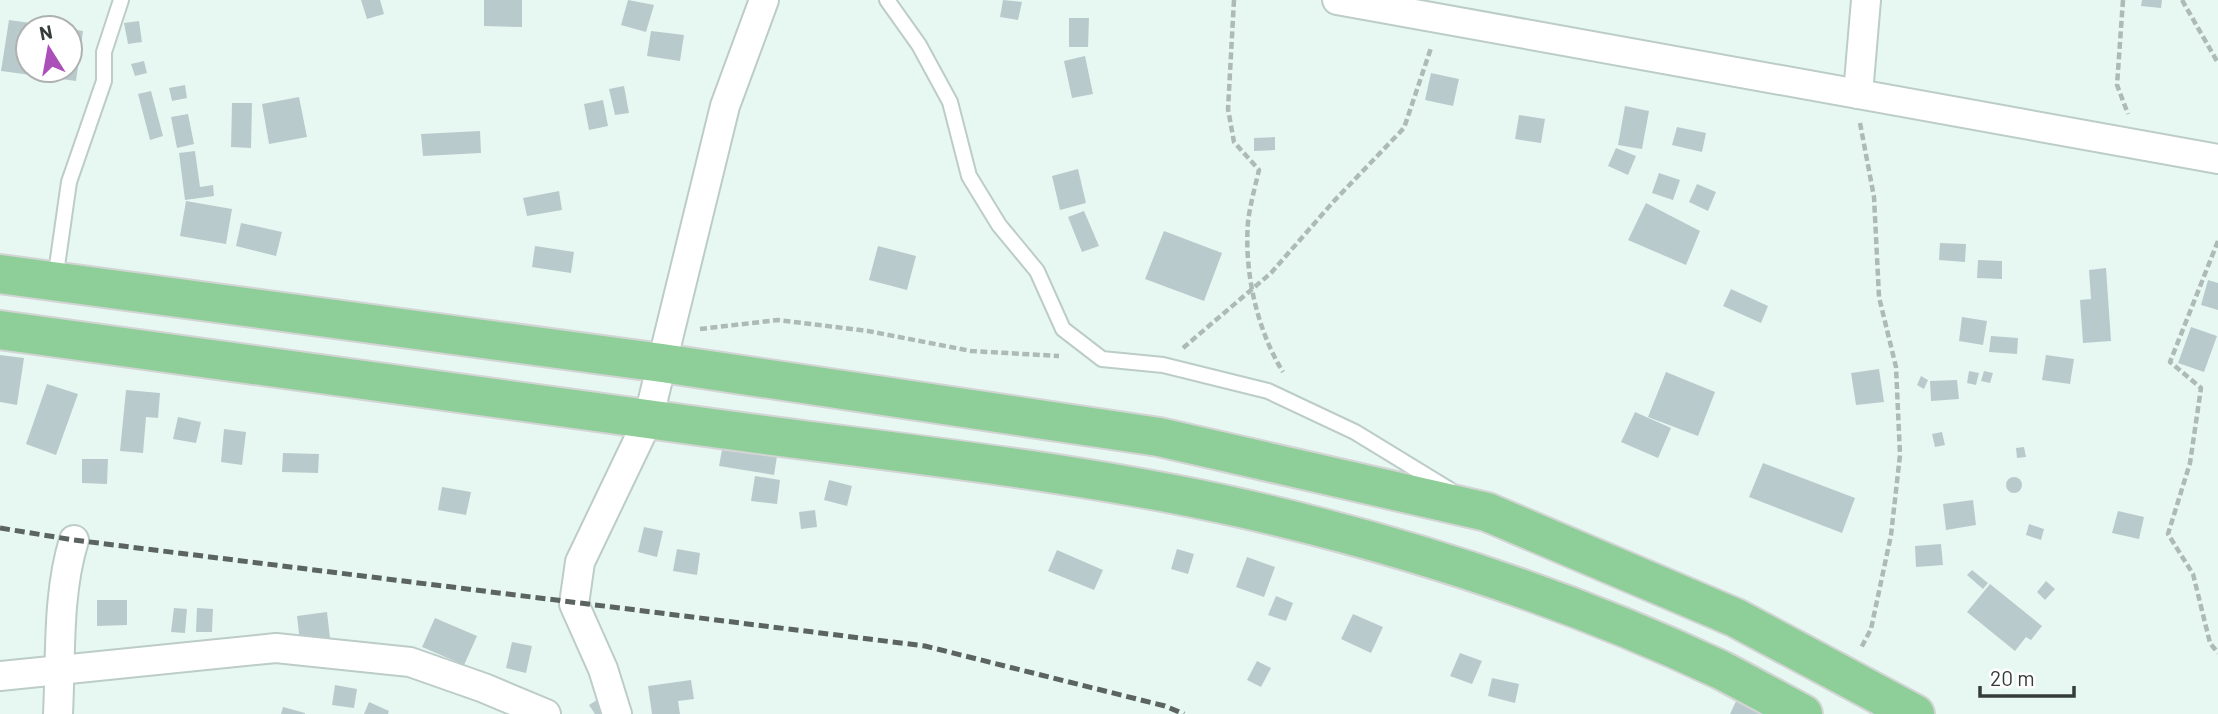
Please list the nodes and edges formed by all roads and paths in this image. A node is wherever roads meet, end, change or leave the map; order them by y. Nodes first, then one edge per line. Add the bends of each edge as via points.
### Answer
1 (121, 0) edge
2 (764, 0) edge
3 (887, 0) edge
4 (1234, 0) edge
5 (1337, 0) edge
6 (1866, 0) edge
7 (2123, 0) edge
8 (2182, 0) edge
9 (1450, 21) junction
10 (2218, 63) edge
11 (1858, 94) junction
12 (2140, 145) junction
13 (2218, 159) edge
14 (2218, 241) edge
15 (0, 274) edge
16 (55, 281) junction
17 (1251, 290) junction
18 (0, 330) edge
19 (665, 348) junction
20 (1102, 359) junction
21 (1163, 365) junction
22 (1306, 408) junction
23 (648, 420) junction
24 (1487, 512) junction
25 (74, 540) dead end
26 (2218, 653) edge
27 (61, 670) junction
28 (0, 676) edge
29 (1845, 677) junction
30 (58, 714) edge
31 (547, 714) edge
32 (617, 714) edge
33 (1803, 714) edge
34 (1915, 714) edge

1 - 16 lane via 104,52 104,81 68,182
2 - 19 street via 725,106
3 - 20 lane via 919,45 950,102 969,176 999,225 1037,271 1063,329
4 - 17 path via 1228,109 1234,142 1259,170 1248,223
5 - 9 street
6 - 11 street
7 - 12 path via 2117,85
8 - 10 path
9 - 11 street
9 - 17 path via 1430,49 1404,128
11 - 12 street
11 - 29 path via 1874,197 1879,298 1896,367 1900,455 1891,534 1871,629
12 - 13 street
14 - 26 path via 2170,362 2201,388 2190,463 2168,534 2193,574 2210,643
15 - 16 highway
16 - 19 highway
17 - 21 path
17 - 22 path via 1270,351
18 - 23 highway
19 - 20 path via 778,320 971,351
19 - 23 street
19 - 24 highway via 1159,438
20 - 21 lane
21 - 22 lane via 1268,391
22 - 24 lane via 1355,432
23 - 32 street via 580,562 575,604
23 - 33 highway via 1090,479 1321,528 1503,582 1615,625 1721,671
24 - 29 highway via 1736,618
25 - 27 street via 67,563
27 - 28 street
27 - 30 street
27 - 31 street via 276,648 410,662
29 - 34 highway

